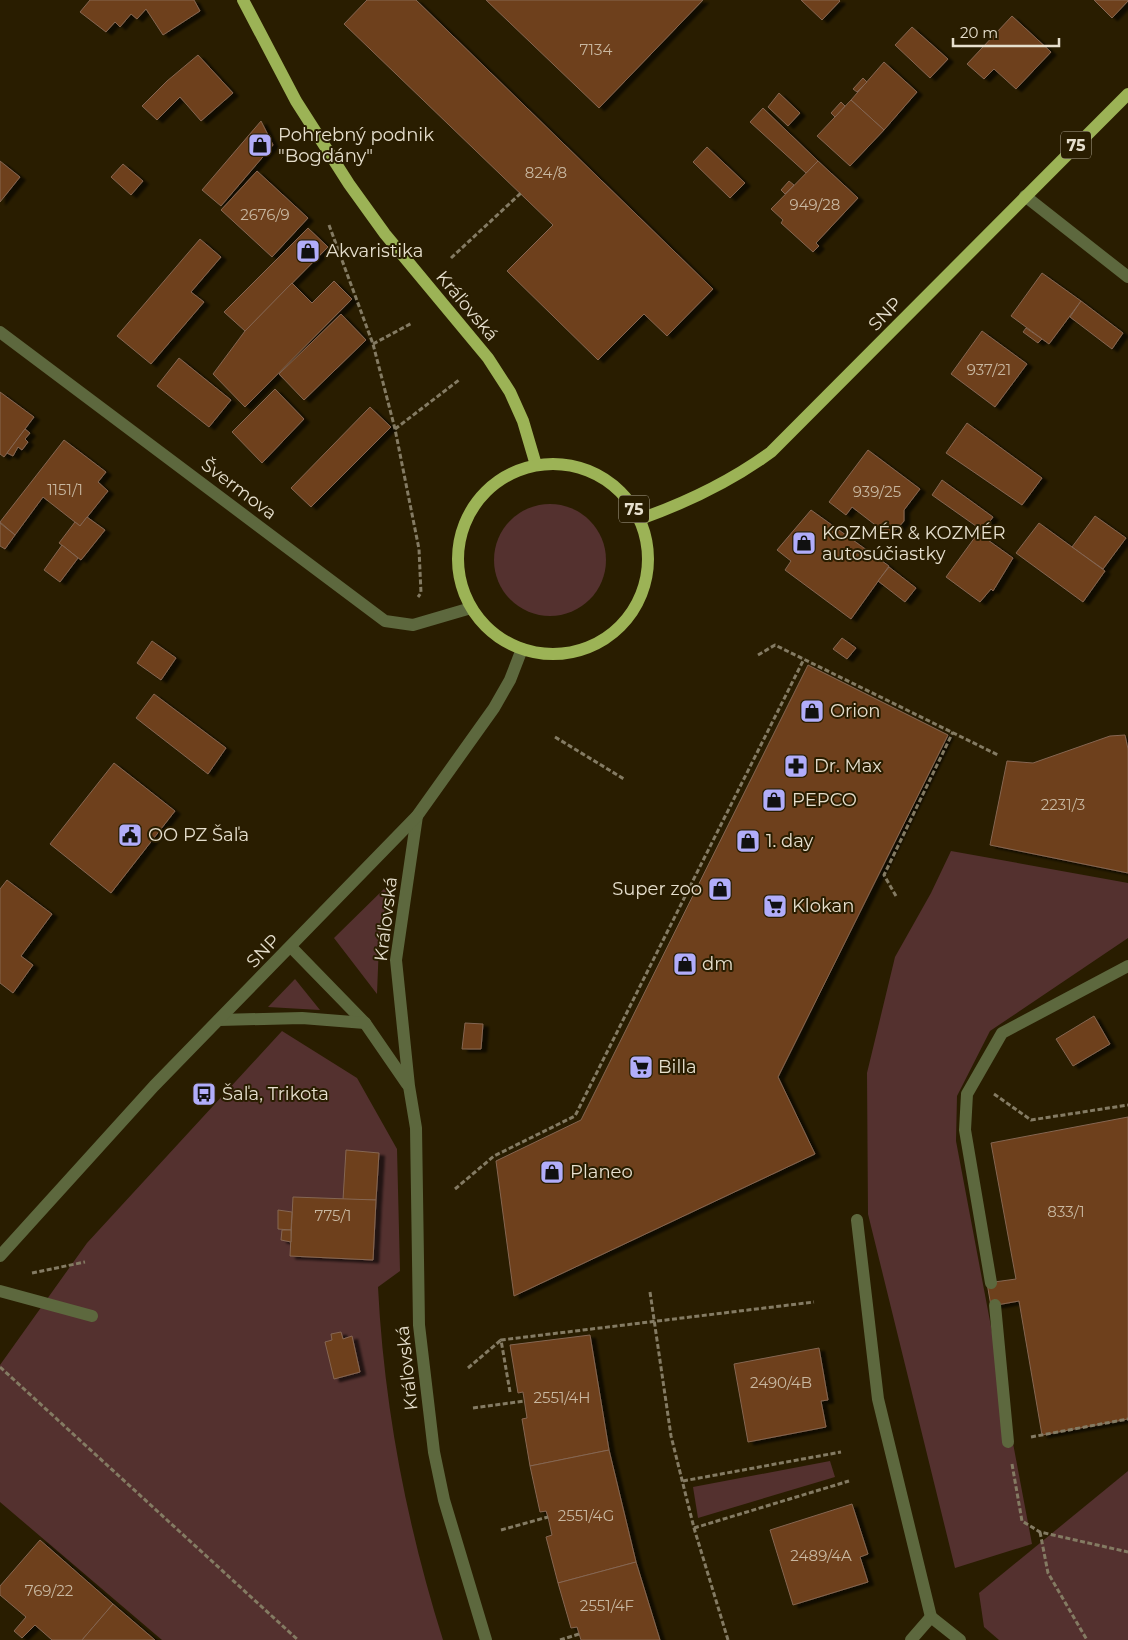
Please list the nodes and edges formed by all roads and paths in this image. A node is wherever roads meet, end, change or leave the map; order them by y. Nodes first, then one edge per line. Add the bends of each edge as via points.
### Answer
1 (243, 0) edge
2 (1128, 94) edge
3 (521, 193) dead end
4 (1025, 196) junction
5 (329, 226) dead end
6 (451, 258) dead end
7 (1128, 277) edge
8 (412, 323) dead end
9 (0, 332) edge
10 (373, 344) junction
11 (459, 380) dead end
12 (396, 429) junction
13 (536, 465) junction
14 (640, 519) junction
15 (412, 603) dead end
16 (471, 608) junction
17 (522, 649) junction
18 (758, 655) dead end
19 (804, 659) junction
20 (953, 732) junction
21 (555, 737) dead end
22 (998, 755) dead end
23 (624, 780) dead end
24 (417, 816) junction
25 (896, 896) dead end
26 (292, 947) junction
27 (1128, 966) edge
28 (219, 1020) junction
29 (365, 1023) junction
30 (975, 1080) junction
31 (409, 1086) junction
32 (1128, 1105) edge
33 (454, 1189) dead end
34 (857, 1220) dead end
35 (0, 1256) edge
36 (85, 1262) dead end
37 (28, 1274) dead end
38 (991, 1283) dead end
39 (0, 1291) edge
40 (650, 1292) dead end
41 (814, 1302) dead end
42 (995, 1305) dead end
43 (92, 1316) dead end
44 (654, 1321) junction
45 (501, 1340) junction
46 (0, 1367) edge
47 (468, 1368) dead end
48 (510, 1392) dead end
49 (525, 1401) dead end
50 (474, 1408) dead end
51 (1128, 1419) edge
52 (1008, 1442) junction
53 (841, 1452) dead end
54 (683, 1481) junction
55 (849, 1481) dead end
56 (548, 1517) dead end
57 (694, 1528) junction
58 (501, 1530) dead end
59 (1040, 1532) junction
60 (1128, 1552) edge
61 (931, 1617) junction
62 (579, 1634) dead end
63 (298, 1640) edge
64 (486, 1640) edge
65 (560, 1640) edge
66 (728, 1640) edge
67 (911, 1640) edge
68 (960, 1640) edge
69 (1086, 1640) edge

1 - 13 main road, Kráľovská via 296,101 349,184 385,234 488,358 510,392 523,421
2 - 4 main road, SNP / 75
3 - 6 path
4 - 7 street
4 - 14 main road, SNP / 75 via 771,452 711,490
5 - 10 path
8 - 10 path
9 - 16 street, Švermova via 385,620 413,625
10 - 12 path
11 - 12 path
12 - 15 path via 420,549 422,594
13 - 14 main road, 75 via 557,463 597,474 629,500
13 - 16 main road, 75 via 494,483 466,519 459,542 458,565 462,587
14 - 17 main road, 75 via 648,554 645,584 637,604 624,622 607,637 566,653 544,654
16 - 17 main road, 75 via 502,639
17 - 24 street, SNP via 494,708
18 - 19 path via 775,645
19 - 20 path
19 - 33 path via 576,1116 494,1156
20 - 22 path
20 - 25 path via 884,876
21 - 23 path
24 - 26 street, SNP
24 - 31 street, Kráľovská via 396,960
26 - 28 street, SNP
26 - 29 street, Kráľovská
27 - 30 street via 1002,1033
28 - 29 street via 302,1018
28 - 35 street, SNP via 154,1086
29 - 31 street, Kráľovská
30 - 32 path via 1031,1120
30 - 38 street via 968,1094 965,1130
31 - 64 street, Kráľovská via 416,1128 420,1325 434,1452 444,1500
34 - 61 street via 878,1399
36 - 37 path
39 - 43 street
40 - 44 path
41 - 44 path
42 - 52 street
44 - 45 path
44 - 54 path via 671,1436
45 - 47 path
45 - 48 path
46 - 63 path
49 - 50 path
51 - 52 path
52 - 59 path via 1022,1521
53 - 54 path
54 - 57 path
55 - 57 path
56 - 58 path
57 - 66 path
59 - 60 path
59 - 69 path via 1048,1573
61 - 67 street
61 - 68 street
62 - 65 path

